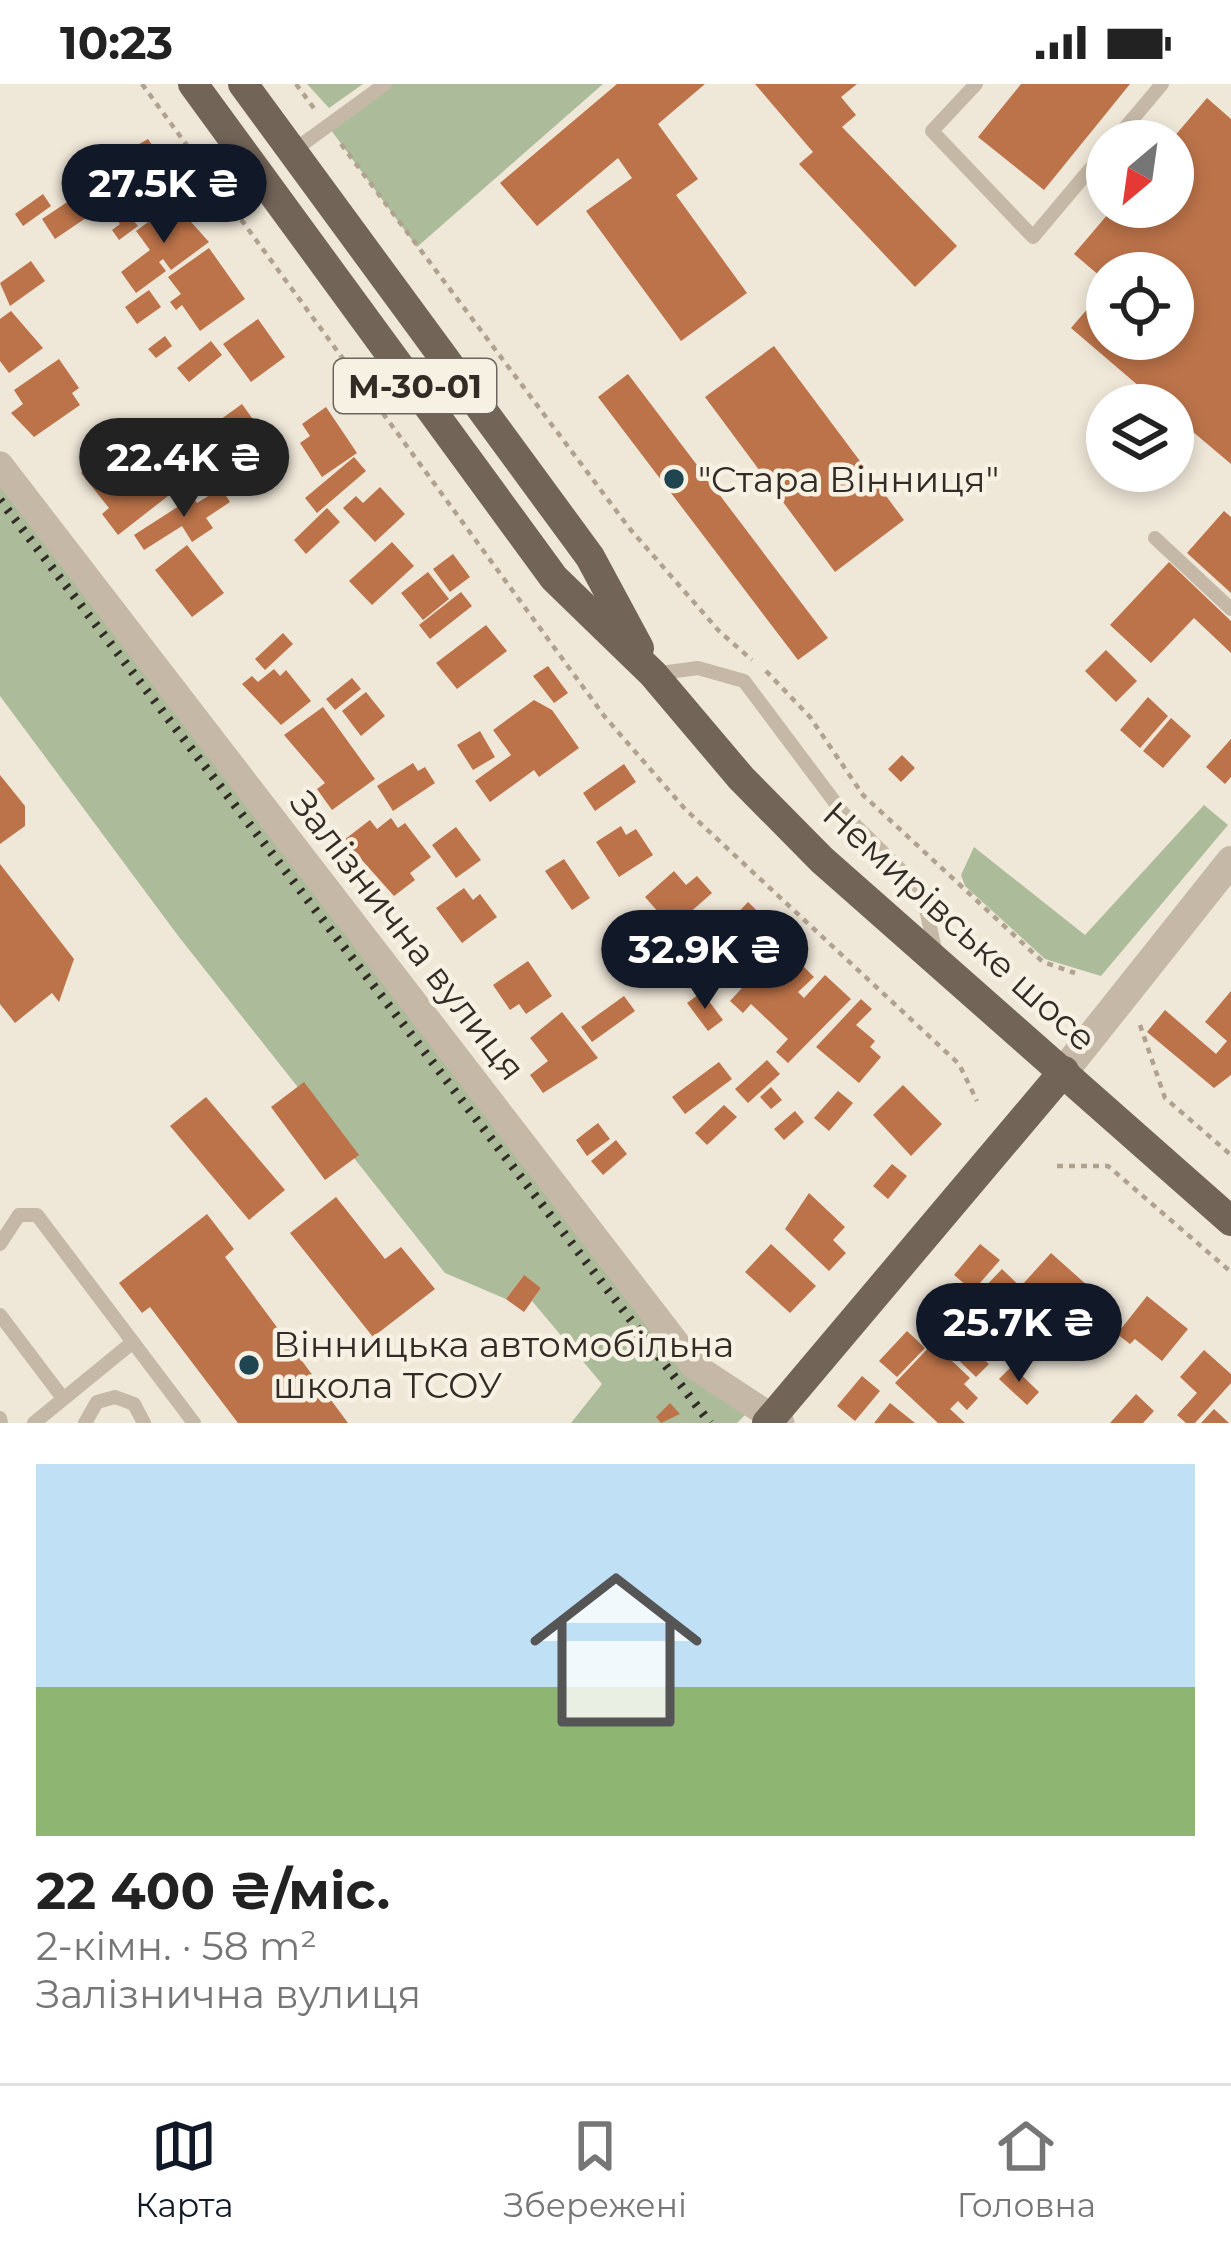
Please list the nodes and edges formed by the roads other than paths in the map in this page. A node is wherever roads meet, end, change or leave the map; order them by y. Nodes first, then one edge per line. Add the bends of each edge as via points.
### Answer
1 (194, 84) edge
2 (243, 84) edge
3 (385, 84) edge
4 (976, 84) edge
5 (1162, 84) edge
6 (1132, 120) edge
7 (293, 151) junction
8 (1086, 174) edge
9 (0, 465) edge
10 (1156, 538) dead end
11 (1231, 609) edge
12 (652, 674) junction
13 (1231, 861) edge
14 (939, 964) junction
15 (1064, 1071) junction
16 (1231, 1221) edge
17 (0, 1244) edge
18 (0, 1315) edge
19 (133, 1342) junction
20 (81, 1382) junction
21 (62, 1397) junction
22 (97, 1402) junction
23 (774, 1420) edge
24 (34, 1423) edge
25 (85, 1423) edge
26 (144, 1423) edge
27 (194, 1423) edge

1 - 12 main road, Немирівське шосе / М-30-01 via 554,578
2 - 7 main road, Немирівське шосе / М-30-01
3 - 7 lane
4 - 8 lane via 932,131 1033,237
5 - 6 lane
7 - 12 main road, Немирівське шосе / М-30-01 via 590,557
9 - 23 street, Залізнична вулиця via 694,1366
10 - 11 lane
12 - 14 main road, Немирівське шосе / М-30-01 via 822,860
12 - 14 lane via 698,668 744,682 843,813 922,891
13 - 15 street
14 - 15 main road, Немирівське шосе / М-30-01
15 - 16 main road, Немирівське шосе
15 - 23 main road
17 - 19 lane via 20,1215 38,1215
18 - 21 lane
19 - 20 lane
19 - 27 lane
20 - 21 lane
20 - 22 lane
21 - 24 lane
22 - 25 lane
22 - 26 lane via 125,1399

